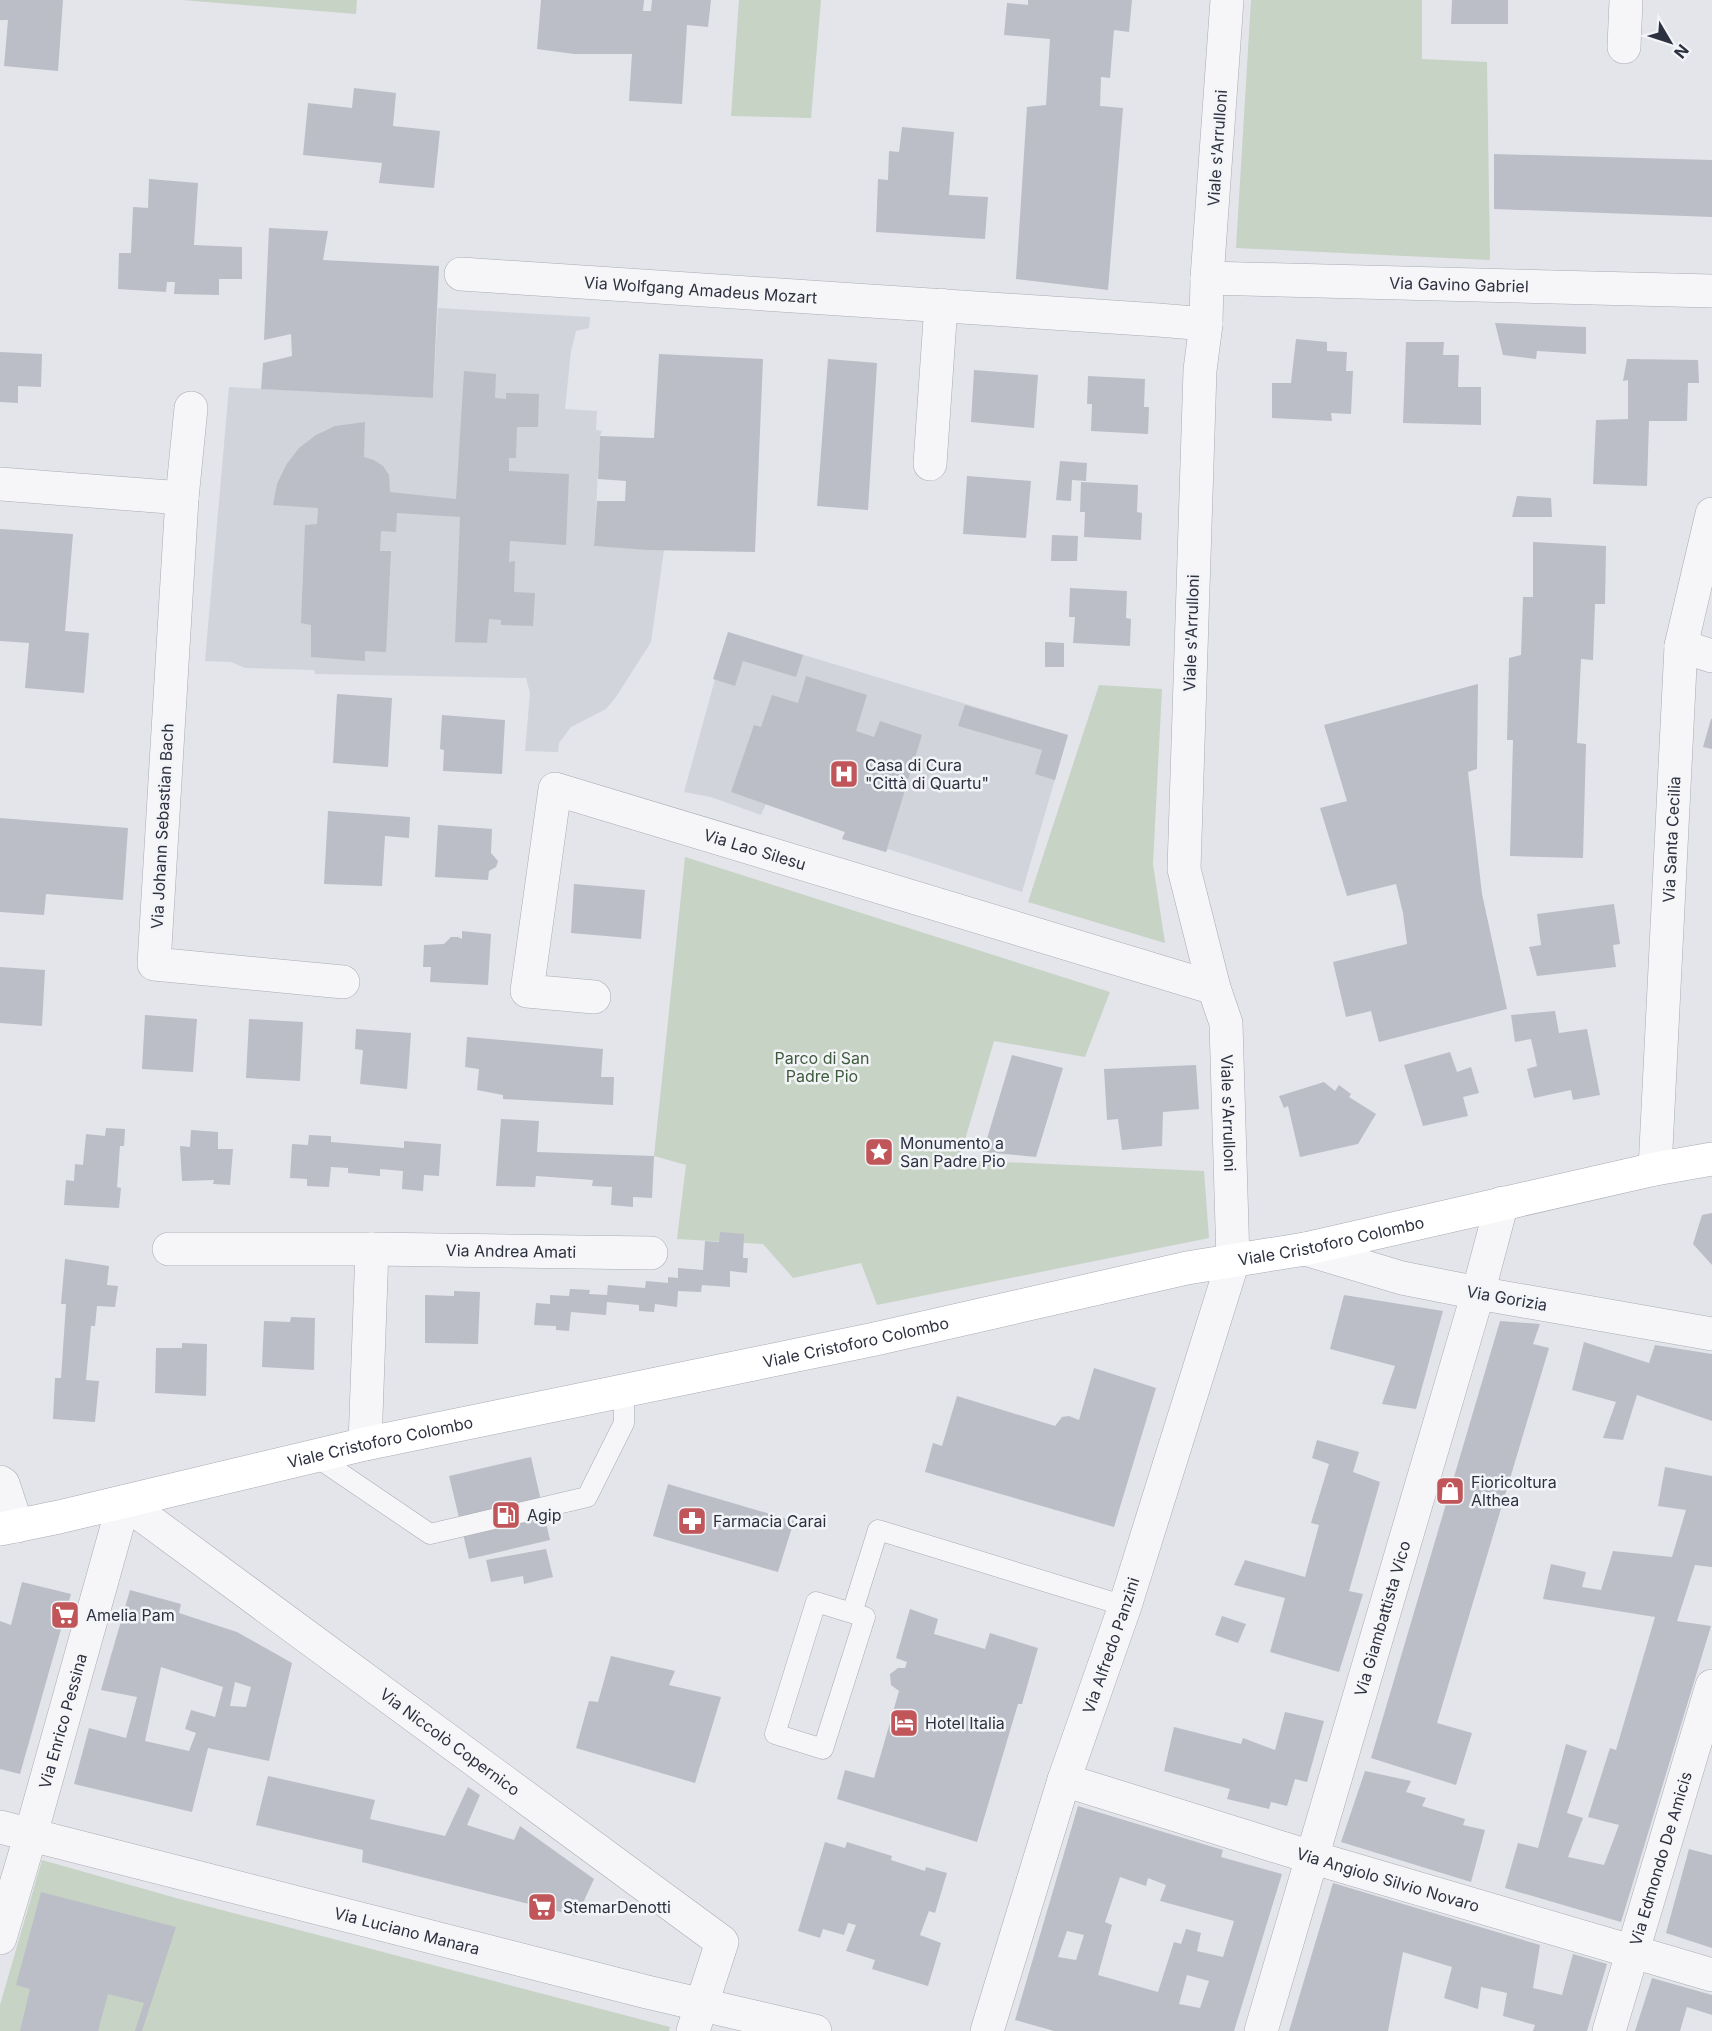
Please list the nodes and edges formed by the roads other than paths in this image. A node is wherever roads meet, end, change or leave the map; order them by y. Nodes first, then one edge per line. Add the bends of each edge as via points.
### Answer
1 (1227, 0) edge
2 (1626, 0) edge
3 (1624, 47) dead end
4 (461, 274) dead end
5 (1207, 278) junction
6 (1712, 291) edge
7 (941, 305) junction
8 (1206, 324) junction
9 (191, 408) dead end
10 (930, 464) dead end
11 (0, 484) edge
12 (182, 498) junction
13 (1712, 514) edge
14 (1681, 646) junction
15 (1712, 656) edge
16 (344, 982) dead end
17 (1214, 988) junction
18 (594, 997) dead end
19 (1712, 1159) edge
20 (1655, 1169) junction
21 (1502, 1203) junction
22 (372, 1248) junction
23 (169, 1249) dead end
24 (1305, 1249) junction
25 (651, 1253) dead end
26 (1233, 1261) junction
27 (1478, 1293) junction
28 (1712, 1334) edge
29 (624, 1392) junction
30 (365, 1444) junction
31 (315, 1456) junction
32 (0, 1482) edge
33 (124, 1502) junction
34 (9, 1528) edge
35 (1125, 1606) junction
36 (852, 1613) junction
37 (1712, 1686) edge
38 (1065, 1780) junction
39 (16, 1831) edge
40 (1311, 1857) junction
41 (0, 1938) edge
42 (1633, 1953) junction
43 (1712, 1975) edge
44 (697, 2018) edge
45 (815, 2031) edge
46 (987, 2031) edge
47 (1261, 2031) edge
48 (1609, 2031) edge

1 - 5 street, Viale s'Arrulloni
2 - 3 street
4 - 7 street, Via Wolfgang Amadeus Mozart
5 - 6 street, Via Gavino Gabriel
5 - 8 street, Viale s'Arrulloni
7 - 8 street, Via Wolfgang Amadeus Mozart
7 - 10 street
8 - 17 street, Viale s'Arrulloni via 1200,369 1184,869
9 - 12 street, Via Johann Sebastian Bach
11 - 12 street
12 - 16 street, Via Johann Sebastian Bach via 154,964
13 - 14 street, Via Santa Cecilia
14 - 15 street
14 - 20 street, Via Santa Cecilia
17 - 18 street, Via Lao Silesu via 555,789 527,991
17 - 26 street, Viale s'Arrulloni via 1226,1023
19 - 20 main road, Viale Cristoforo Colombo
20 - 21 main road, Viale Cristoforo Colombo
21 - 24 main road, Viale Cristoforo Colombo
21 - 27 street, Via Giambattista Vico
22 - 23 street, Via Andrea Amati
22 - 25 street, Via Andrea Amati
22 - 30 street
24 - 26 main road, Viale Cristoforo Colombo
24 - 27 street, Via Gorizia via 1402,1278
26 - 29 main road, Viale Cristoforo Colombo
26 - 35 street, Via Alfredo Panzini
27 - 28 street, Via Gorizia
27 - 40 street, Via Giambattista Vico
29 - 30 main road, Viale Cristoforo Colombo
29 - 31 lane via 624,1423 588,1497 430,1534
30 - 31 main road, Viale Cristoforo Colombo
31 - 33 main road, Viale Cristoforo Colombo
32 - 34 street
33 - 34 main road, Viale Cristoforo Colombo
33 - 39 street, Via Enrico Pessina
33 - 44 street, Via Niccolò Copernico via 722,1942
35 - 36 lane via 878,1530
35 - 38 street, Via Alfredo Panzini
36 - 36 lane via 816,1602 775,1734 823,1749 865,1617
37 - 42 street, Via Edmondo De Amicis
38 - 40 street, Via Angiolo Silvio Novaro
38 - 46 street, Via Alfredo Panzini
39 - 41 street, Via Enrico Pessina
39 - 44 street, Via Luciano Manara
40 - 42 street, Via Angiolo Silvio Novaro
40 - 47 street, Via Giambattista Vico
42 - 43 street, Via Angiolo Silvio Novaro
42 - 48 street, Via Edmondo De Amicis
44 - 45 street, Via Luciano Manara

